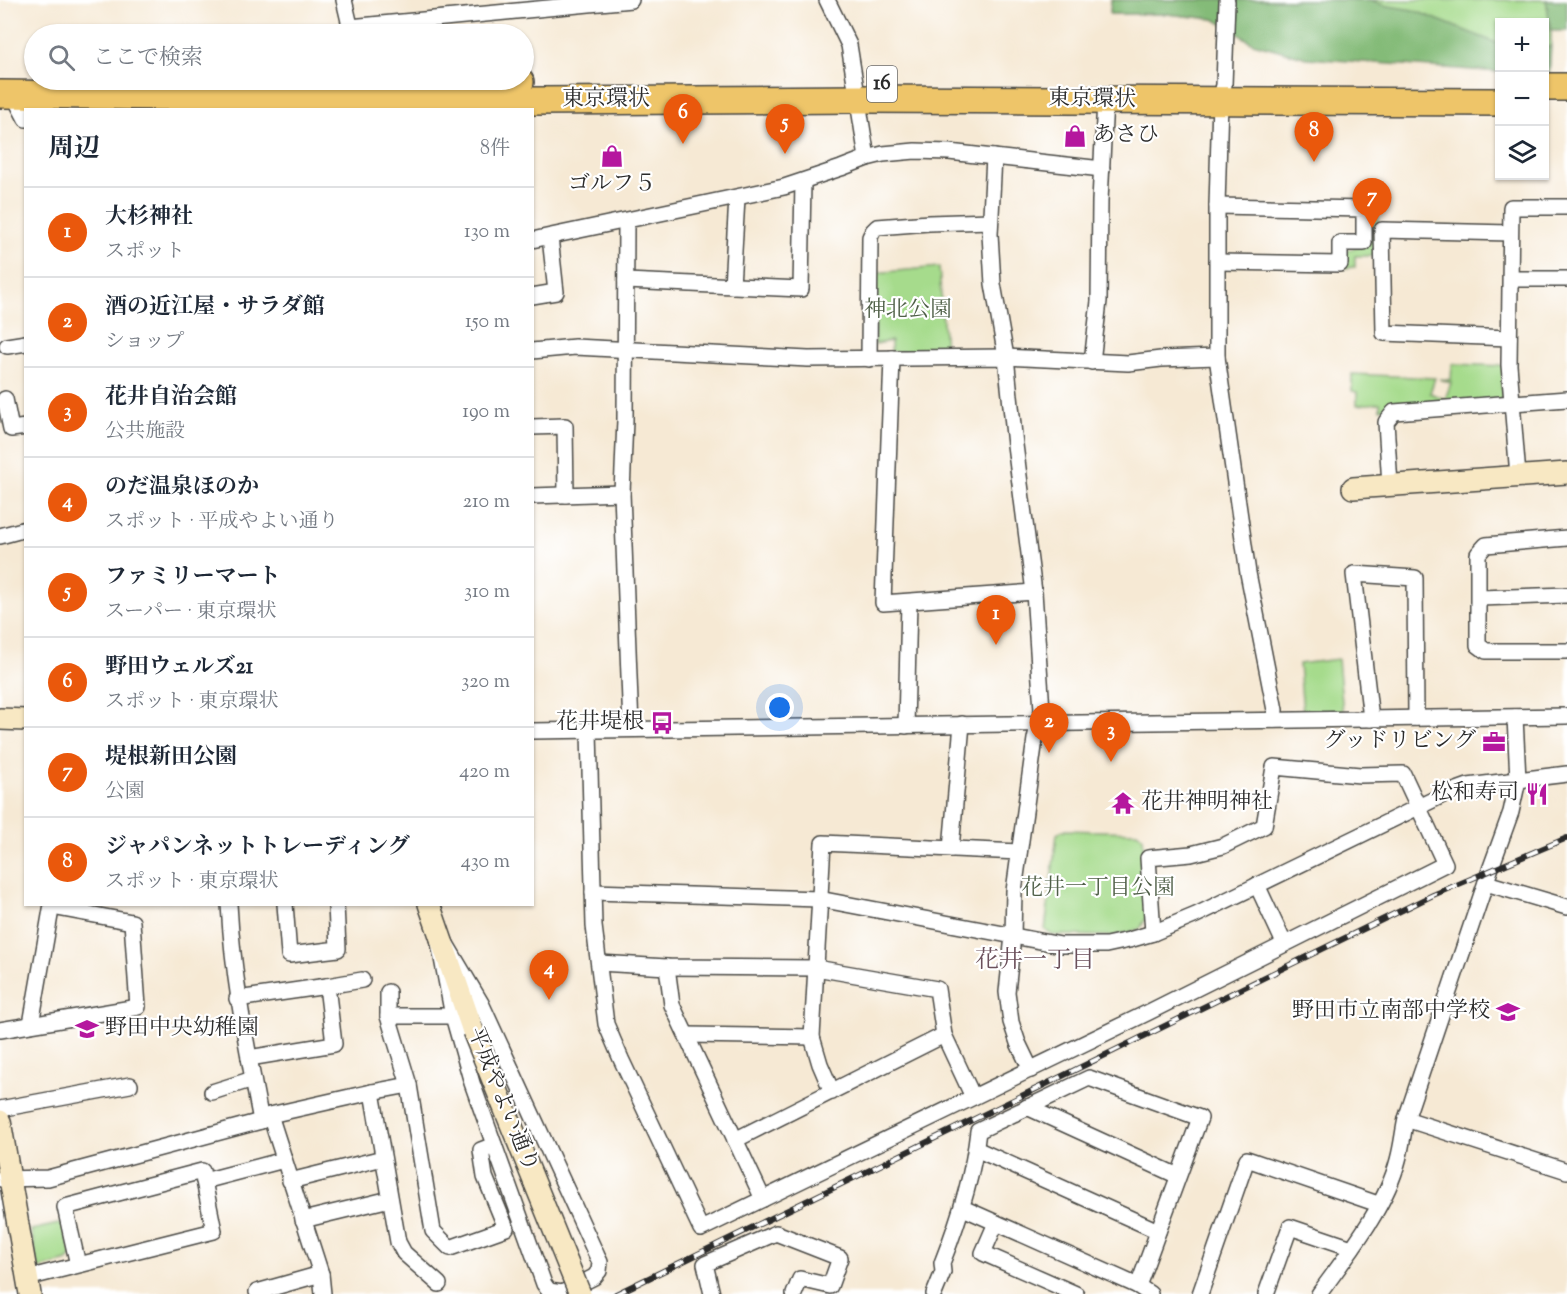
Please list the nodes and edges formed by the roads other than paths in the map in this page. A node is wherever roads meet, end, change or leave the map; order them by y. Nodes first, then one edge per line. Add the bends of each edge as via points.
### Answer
1 (344, 0) edge
2 (631, 0) edge
3 (827, 0) edge
4 (1227, 1) edge
5 (349, 24) edge
6 (414, 24) edge
7 (24, 81) edge
8 (1495, 87) edge
9 (1549, 87) edge
10 (1567, 87) edge
11 (4, 88) edge
12 (258, 91) edge
13 (857, 91) junction
14 (366, 93) edge
15 (1222, 93) junction
16 (1105, 100) junction
17 (1495, 102) edge
18 (1549, 102) edge
19 (1567, 102) edge
20 (106, 103) edge
21 (24, 116) edge
22 (867, 158) junction
23 (994, 158) junction
24 (1102, 169) junction
25 (802, 182) junction
26 (737, 198) junction
27 (1217, 206) junction
28 (1567, 207) edge
29 (990, 221) junction
30 (626, 222) junction
31 (1510, 233) junction
32 (550, 237) junction
33 (534, 240) edge
34 (1218, 262) junction
35 (1510, 279) junction
36 (1567, 279) edge
37 (626, 281) junction
38 (732, 286) junction
39 (534, 296) edge
40 (1509, 338) junction
41 (24, 343) edge
42 (8, 346) dead end
43 (626, 348) junction
44 (534, 351) edge
45 (1006, 357) junction
46 (1217, 357) junction
47 (892, 358) junction
48 (869, 359) junction
49 (1092, 362) junction
50 (5, 399) dead end
51 (1567, 399) edge
52 (1512, 405) junction
53 (24, 427) edge
54 (534, 427) edge
55 (1567, 473) edge
56 (1518, 476) junction
57 (1390, 485) junction
58 (1353, 488) dead end
59 (622, 493) junction
60 (566, 495) junction
61 (534, 496) edge
62 (24, 530) edge
63 (0, 536) edge
64 (1567, 538) edge
65 (1034, 592) junction
66 (1567, 595) edge
67 (1479, 598) junction
68 (909, 603) junction
69 (1567, 651) edge
70 (1567, 716) edge
71 (1515, 717) junction
72 (1416, 718) junction
73 (0, 719) edge
74 (1371, 719) junction
75 (24, 720) edge
76 (1274, 720) junction
77 (1038, 723) junction
78 (962, 724) junction
79 (906, 726) junction
80 (631, 728) junction
81 (534, 731) edge
82 (589, 731) junction
83 (1567, 774) edge
84 (1518, 780) junction
85 (1418, 806) junction
86 (951, 849) junction
87 (1019, 852) junction
88 (1486, 883) junction
89 (1257, 885) junction
90 (594, 892) junction
91 (819, 899) junction
92 (1565, 905) edge
93 (52, 906) edge
94 (229, 906) edge
95 (285, 906) edge
96 (336, 906) edge
97 (430, 906) edge
98 (436, 927) junction
99 (1153, 933) junction
100 (1013, 936) junction
101 (1284, 943) junction
102 (598, 963) junction
103 (667, 967) junction
104 (816, 968) junction
105 (362, 980) dead end
106 (327, 986) junction
107 (388, 992) dead end
108 (237, 999) junction
109 (388, 1016) junction
110 (453, 1016) junction
111 (31, 1024) junction
112 (0, 1029) edge
113 (687, 1035) junction
114 (944, 1035) junction
115 (813, 1037) junction
116 (249, 1058) junction
117 (1031, 1070) junction
118 (253, 1079) junction
119 (130, 1085) dead end
120 (409, 1085) junction
121 (212, 1092) dead end
122 (372, 1092) junction
123 (832, 1092) junction
124 (973, 1097) junction
125 (1027, 1107) junction
126 (0, 1109) edge
127 (265, 1118) junction
128 (1406, 1119) junction
129 (0, 1121) edge
130 (735, 1140) junction
131 (494, 1145) junction
132 (976, 1149) junction
133 (383, 1158) junction
134 (284, 1160) junction
135 (1567, 1171) edge
136 (1178, 1176) junction
137 (5, 1179) edge
138 (204, 1181) junction
139 (290, 1181) junction
140 (390, 1199) junction
141 (763, 1199) junction
142 (1378, 1204) junction
143 (963, 1208) junction
144 (303, 1220) junction
145 (996, 1222) junction
146 (1158, 1231) junction
147 (1352, 1248) junction
148 (78, 1265) junction
149 (321, 1274) junction
150 (439, 1284) dead end
151 (29, 1286) edge
152 (1144, 1291) edge
153 (256, 1292) dead end
154 (323, 1294) edge
155 (580, 1294) edge
156 (712, 1294) edge
157 (794, 1294) edge
158 (934, 1294) edge
159 (1076, 1294) edge
160 (1200, 1294) edge
161 (1266, 1294) edge
162 (1319, 1294) edge

1 - 5 street
2 - 6 street
3 - 13 street via 849,45
4 - 15 street
7 - 11 highway
8 - 15 highway, 東京環状 / 16
9 - 10 highway
11 - 20 highway, 東京環状 / 16
11 - 21 street
12 - 14 highway, 東京環状 / 16
12 - 20 highway, 東京環状 / 16
13 - 14 highway, 東京環状 / 16
13 - 15 highway, 東京環状 / 16
13 - 16 highway, 東京環状 / 16
13 - 22 street
15 - 16 highway, 東京環状 / 16
15 - 17 highway, 東京環状 / 16
15 - 27 street
16 - 24 street
18 - 19 highway
22 - 23 street via 949,152
22 - 25 street
23 - 24 street
23 - 29 street
24 - 49 street via 1099,301
25 - 26 street
25 - 38 street via 801,289
26 - 30 street
26 - 38 street
27 - 34 street
27 - 34 street via 1364,209 1364,243 1340,243 1340,264
28 - 31 street via 1511,207
29 - 45 street via 993,284
29 - 48 street via 929,222 878,227 873,231
30 - 32 street
30 - 37 street
31 - 35 street
31 - 40 street via 1382,230 1384,333
32 - 33 street
32 - 39 street via 556,292
34 - 46 street
35 - 36 street
35 - 40 street
37 - 38 street
37 - 43 street
40 - 52 street
41 - 42 street
43 - 44 street
43 - 48 street
43 - 59 street
45 - 47 street
45 - 49 street
45 - 65 street
46 - 49 street
46 - 76 street
47 - 48 street
47 - 68 street via 883,603
50 - 53 street via 11,429
51 - 52 street
52 - 56 street
52 - 57 street via 1394,412 1386,422
54 - 60 street via 565,426
55 - 56 street
56 - 57 street
57 - 58 street
59 - 60 street
59 - 80 street
60 - 61 street
62 - 63 street
64 - 67 street via 1486,545 1478,554
65 - 68 street
65 - 77 street via 1042,710
66 - 67 street
67 - 69 street via 1478,645 1485,651
68 - 79 street
70 - 71 street
71 - 72 street
71 - 84 street
72 - 74 street
72 - 74 street via 1415,578 1354,573
73 - 75 street
74 - 76 street
76 - 77 street
77 - 78 street
77 - 87 street
78 - 79 street
78 - 86 street
79 - 80 street
80 - 82 street
81 - 82 street
82 - 90 street
83 - 84 street
84 - 85 street via 1467,786
84 - 88 street
85 - 89 street
85 - 99 street via 1403,774 1359,776 1274,767 1264,826 1223,846 1191,854 1148,854
85 - 101 street via 1445,864
86 - 87 street
86 - 91 street via 823,843
87 - 100 street
88 - 92 street
88 - 128 street
89 - 99 street
89 - 101 street
90 - 91 street
90 - 102 street
91 - 100 street
91 - 104 street
93 - 111 street
93 - 111 street via 132,922 138,1007
94 - 108 street
95 - 96 street via 289,955 338,949
97 - 98 street, 平成やよい通り
98 - 110 street
98 - 131 street via 481,1003 600,1262 594,1277 562,1293 549,1291
98 - 155 street, 平成やよい通り, bridge via 473,1031
99 - 100 street via 1082,946
100 - 117 street via 1007,975 1008,1004 1018,1043
101 - 117 street
102 - 103 street
102 - 141 street via 606,1024 701,1229
103 - 104 street
103 - 113 street via 672,1005
104 - 114 street via 937,989
104 - 115 street
105 - 106 street
106 - 108 street
106 - 116 street via 334,1044
107 - 109 street
108 - 116 street
109 - 110 street
109 - 120 street
110 - 131 street
111 - 112 street
113 - 115 street
113 - 130 street
114 - 123 street
114 - 124 street
115 - 123 street
116 - 118 street
117 - 124 street
118 - 121 street
118 - 127 street
119 - 126 street
120 - 122 street
120 - 131 street via 433,1231 450,1248 506,1228 485,1177 481,1150
122 - 127 street
122 - 133 street
123 - 130 street
124 - 141 street
125 - 132 street via 978,1131
125 - 136 street
125 - 136 street via 1089,1078 1200,1118
127 - 134 street
127 - 137 street via 48,1178
128 - 135 street
128 - 142 street via 1398,1160
129 - 137 street
130 - 141 street
132 - 143 street
132 - 146 street
133 - 139 street
133 - 140 street
134 - 138 street
134 - 139 street
136 - 146 street
137 - 151 street
138 - 148 street via 214,1231
138 - 148 street via 202,1171 65,1207
139 - 144 street
140 - 144 street
140 - 150 street via 398,1242 404,1253
142 - 147 street
142 - 160 street via 1247,1159
143 - 145 street
143 - 158 street
144 - 149 street
145 - 152 street
145 - 159 street via 983,1253
146 - 152 street
147 - 161 street via 1290,1227
147 - 162 street
148 - 151 street
149 - 153 street
149 - 154 street
156 - 157 street via 705,1264 776,1233 840,1258 830,1286 800,1279

